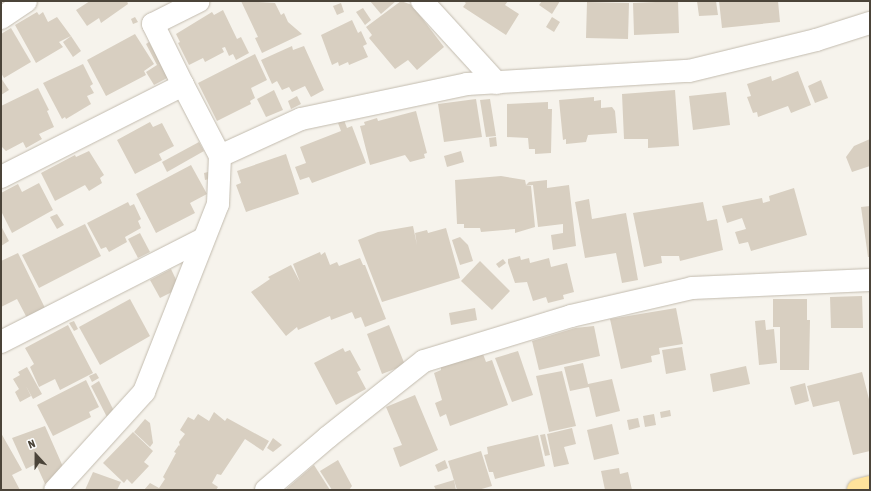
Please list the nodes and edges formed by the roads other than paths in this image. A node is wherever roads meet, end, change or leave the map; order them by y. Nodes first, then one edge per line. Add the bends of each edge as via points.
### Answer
1 (26, 1) edge
2 (199, 1) edge
3 (422, 1) edge
4 (1, 18) edge
5 (870, 23) edge
6 (497, 82) junction
7 (182, 85) junction
8 (220, 156) junction
9 (1, 177) edge
10 (203, 239) junction
11 (870, 280) edge
12 (1, 342) edge
13 (870, 487) edge
14 (55, 490) edge
15 (266, 490) edge
16 (858, 490) edge

1 - 4 street
2 - 7 street via 153,24
3 - 6 street
5 - 6 street via 809,42 689,71
6 - 8 street via 467,84 301,119
7 - 8 street
7 - 9 street
8 - 10 street via 218,204
10 - 12 street
10 - 14 street via 144,392
11 - 15 street via 692,288 571,316 424,361
13 - 16 main road

